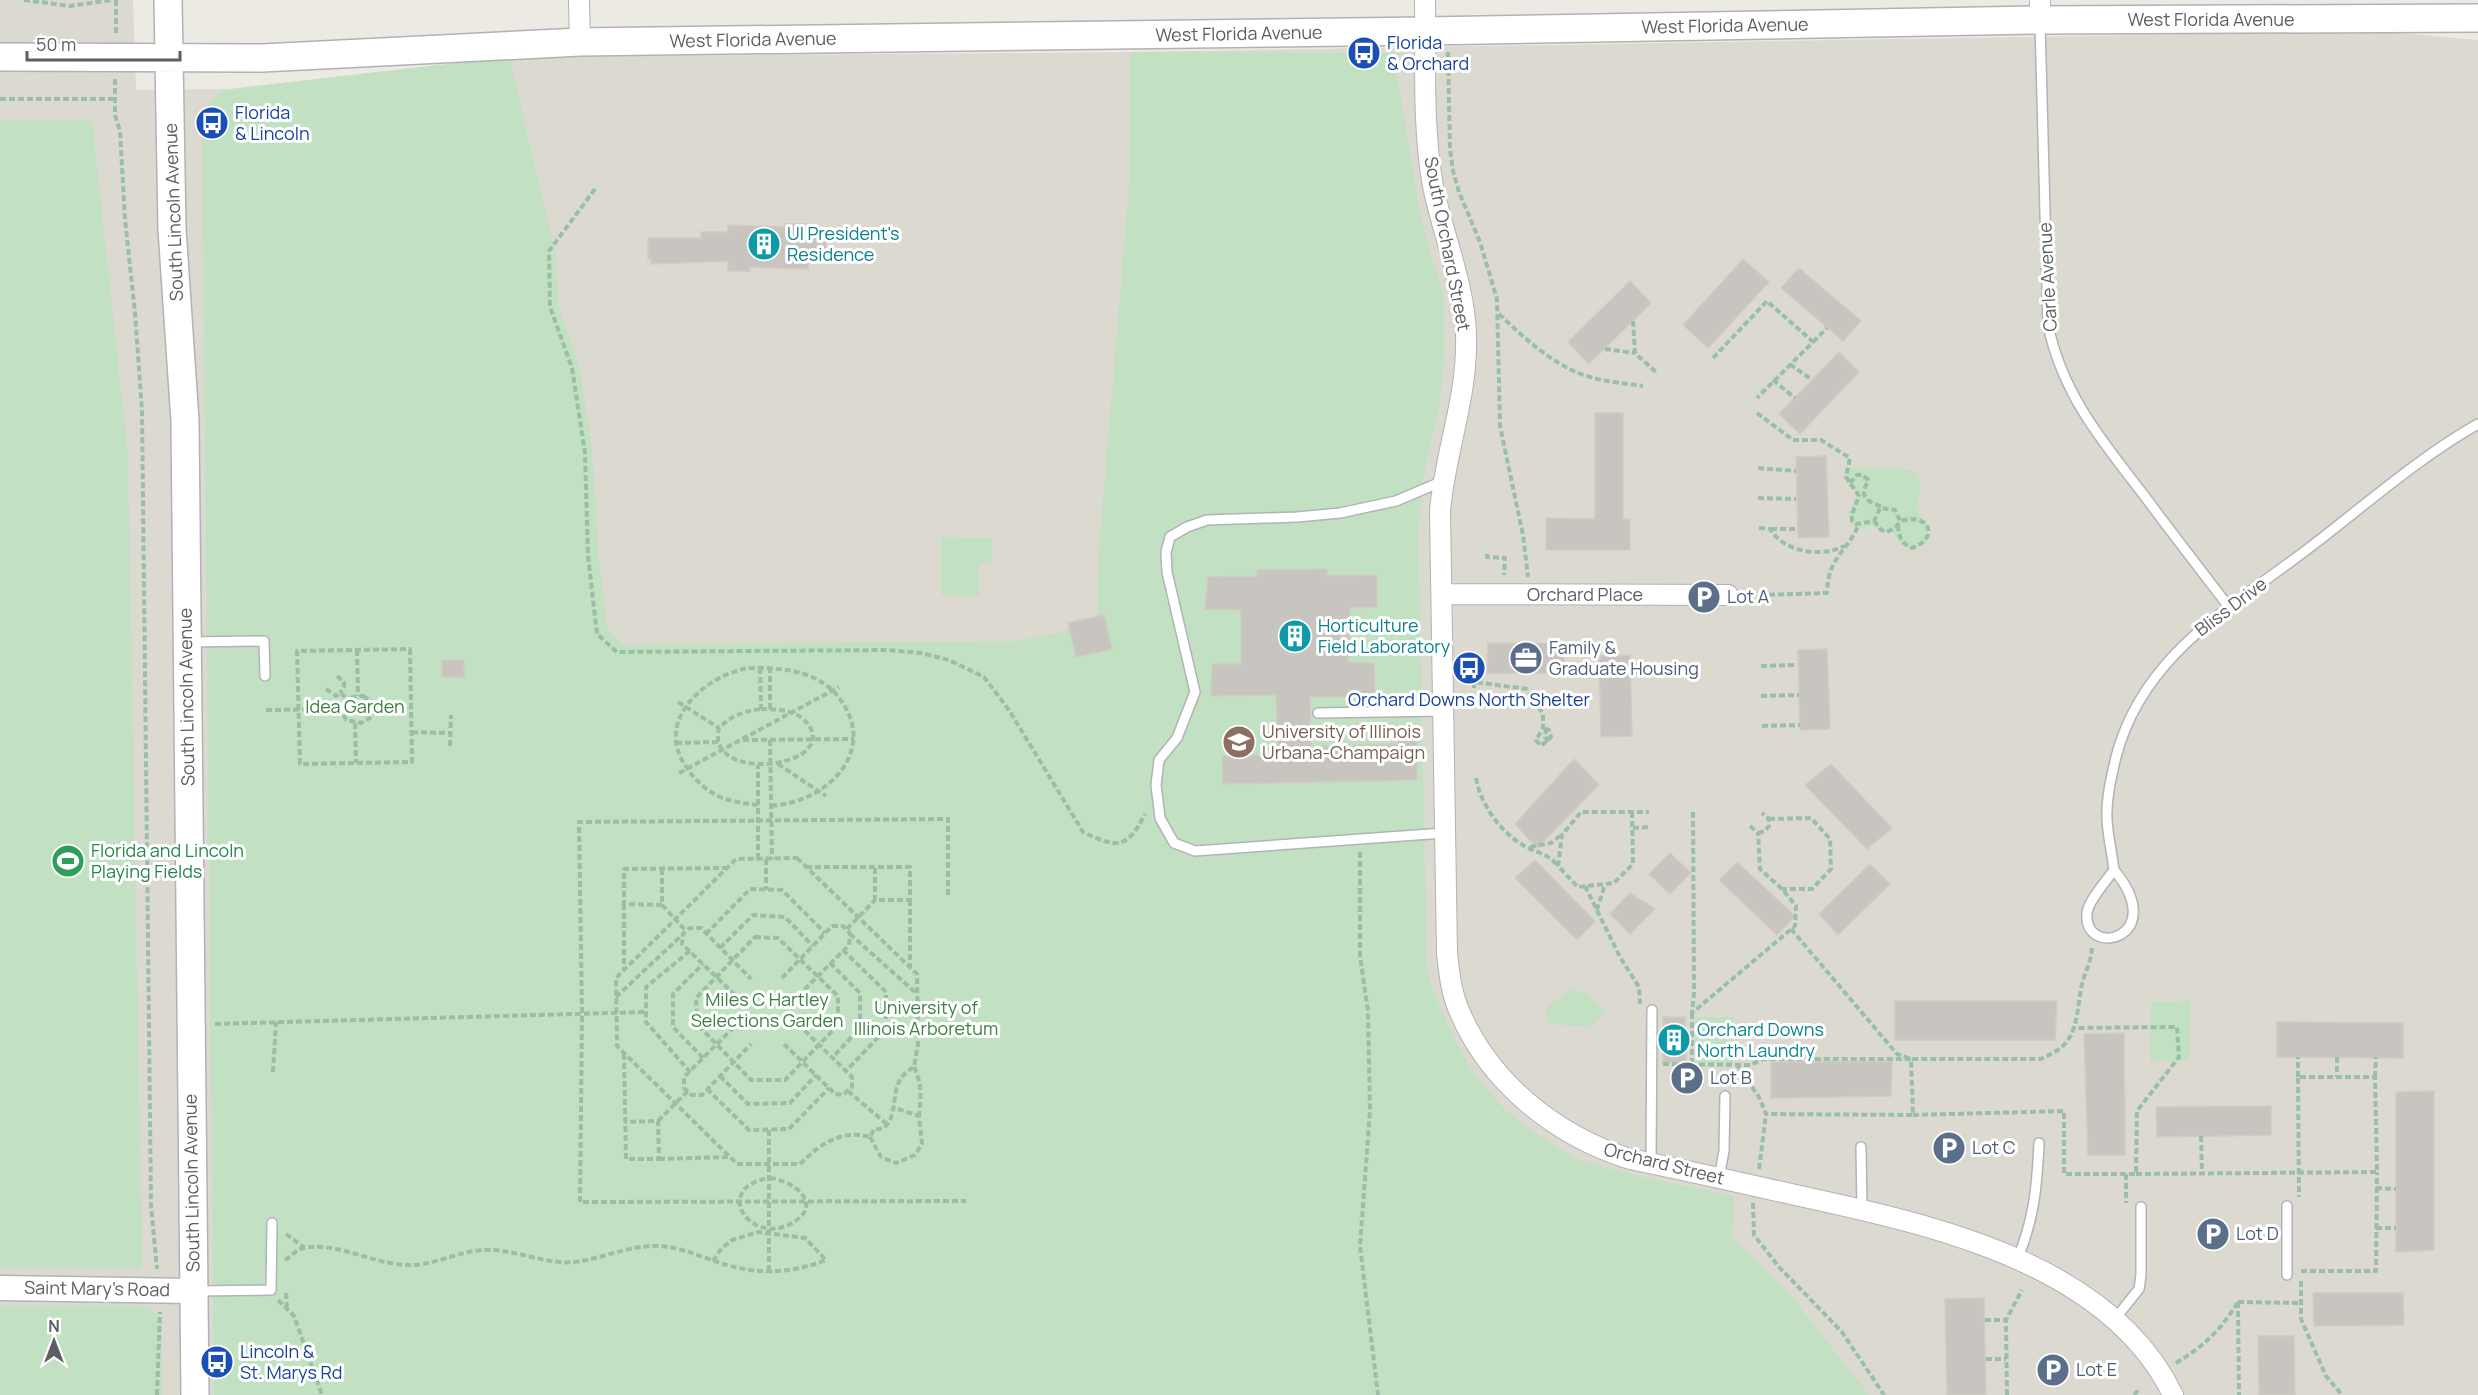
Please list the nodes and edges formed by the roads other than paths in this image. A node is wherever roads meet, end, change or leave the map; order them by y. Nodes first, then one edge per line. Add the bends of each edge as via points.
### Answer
1 (168, 0) edge
2 (579, 0) edge
3 (1425, 0) edge
4 (2040, 10) edge
5 (2478, 18) edge
6 (1426, 31) junction
7 (580, 42) junction
8 (0, 57) edge
9 (169, 59) junction
10 (2478, 424) edge
11 (1443, 481) junction
12 (1442, 594) junction
13 (1728, 595) dead end
14 (2229, 607) junction
15 (187, 642) junction
16 (265, 676) dead end
17 (1443, 711) junction
18 (1318, 713) dead end
19 (1444, 833) junction
20 (2114, 870) junction
21 (1652, 1010) road end
22 (1725, 1096) dead end
23 (2038, 1143) dead end
24 (1861, 1147) dead end
25 (1651, 1163) junction
26 (1719, 1178) junction
27 (2287, 1206) dead end
28 (2141, 1207) dead end
29 (1862, 1209) junction
30 (272, 1223) dead end
31 (2017, 1260) junction
32 (2287, 1275) dead end
33 (0, 1288) edge
34 (193, 1291) junction
35 (2114, 1320) junction
36 (195, 1395) edge
37 (2172, 1395) edge

1 - 9 main road, South Lincoln Avenue
2 - 7 street
3 - 6 street, South Orchard Street
4 - 5 main road, West Florida Avenue
4 - 6 main road, West Florida Avenue
4 - 14 lane, Carle Avenue via 2048,325 2053,348 2073,398 2100,438
6 - 7 main road, West Florida Avenue
6 - 11 street, South Orchard Street via 1432,175 1461,297 1466,335 1466,365
7 - 9 main road, West Florida Avenue
8 - 9 main road, West Florida Avenue
9 - 15 main road, South Lincoln Avenue via 172,228 185,421
10 - 14 lane, Bliss Drive
11 - 12 street, South Orchard Street
11 - 19 lane via 1386,503 1340,513 1207,519 1170,537 1167,572 1195,692 1177,738 1159,760 1157,792 1160,818 1174,843 1195,851
12 - 13 street, Orchard Place
12 - 17 street, Orchard Street
14 - 20 lane, Bliss Drive via 2169,659 2133,710 2109,784 2107,819
15 - 16 lane via 264,641
15 - 34 main road, South Lincoln Avenue
17 - 18 lane
17 - 19 street, Orchard Street
19 - 25 street, Orchard Street via 1451,986 1473,1036 1519,1096 1542,1115 1606,1152
20 - 20 lane via 2124,882 2133,915 2122,935 2102,937 2088,924 2087,913
21 - 25 lane
22 - 26 lane via 1724,1151
23 - 31 lane via 2037,1194
24 - 29 lane
25 - 26 street, Orchard Street
26 - 29 street, Orchard Street
27 - 32 lane
28 - 35 lane via 2139,1289
29 - 31 street, Orchard Street
30 - 34 lane via 270,1290
31 - 35 street, Orchard Street via 2061,1282
33 - 34 street, Saint Mary's Road
34 - 36 main road, South Lincoln Avenue
35 - 37 street, Orchard Street via 2148,1354

